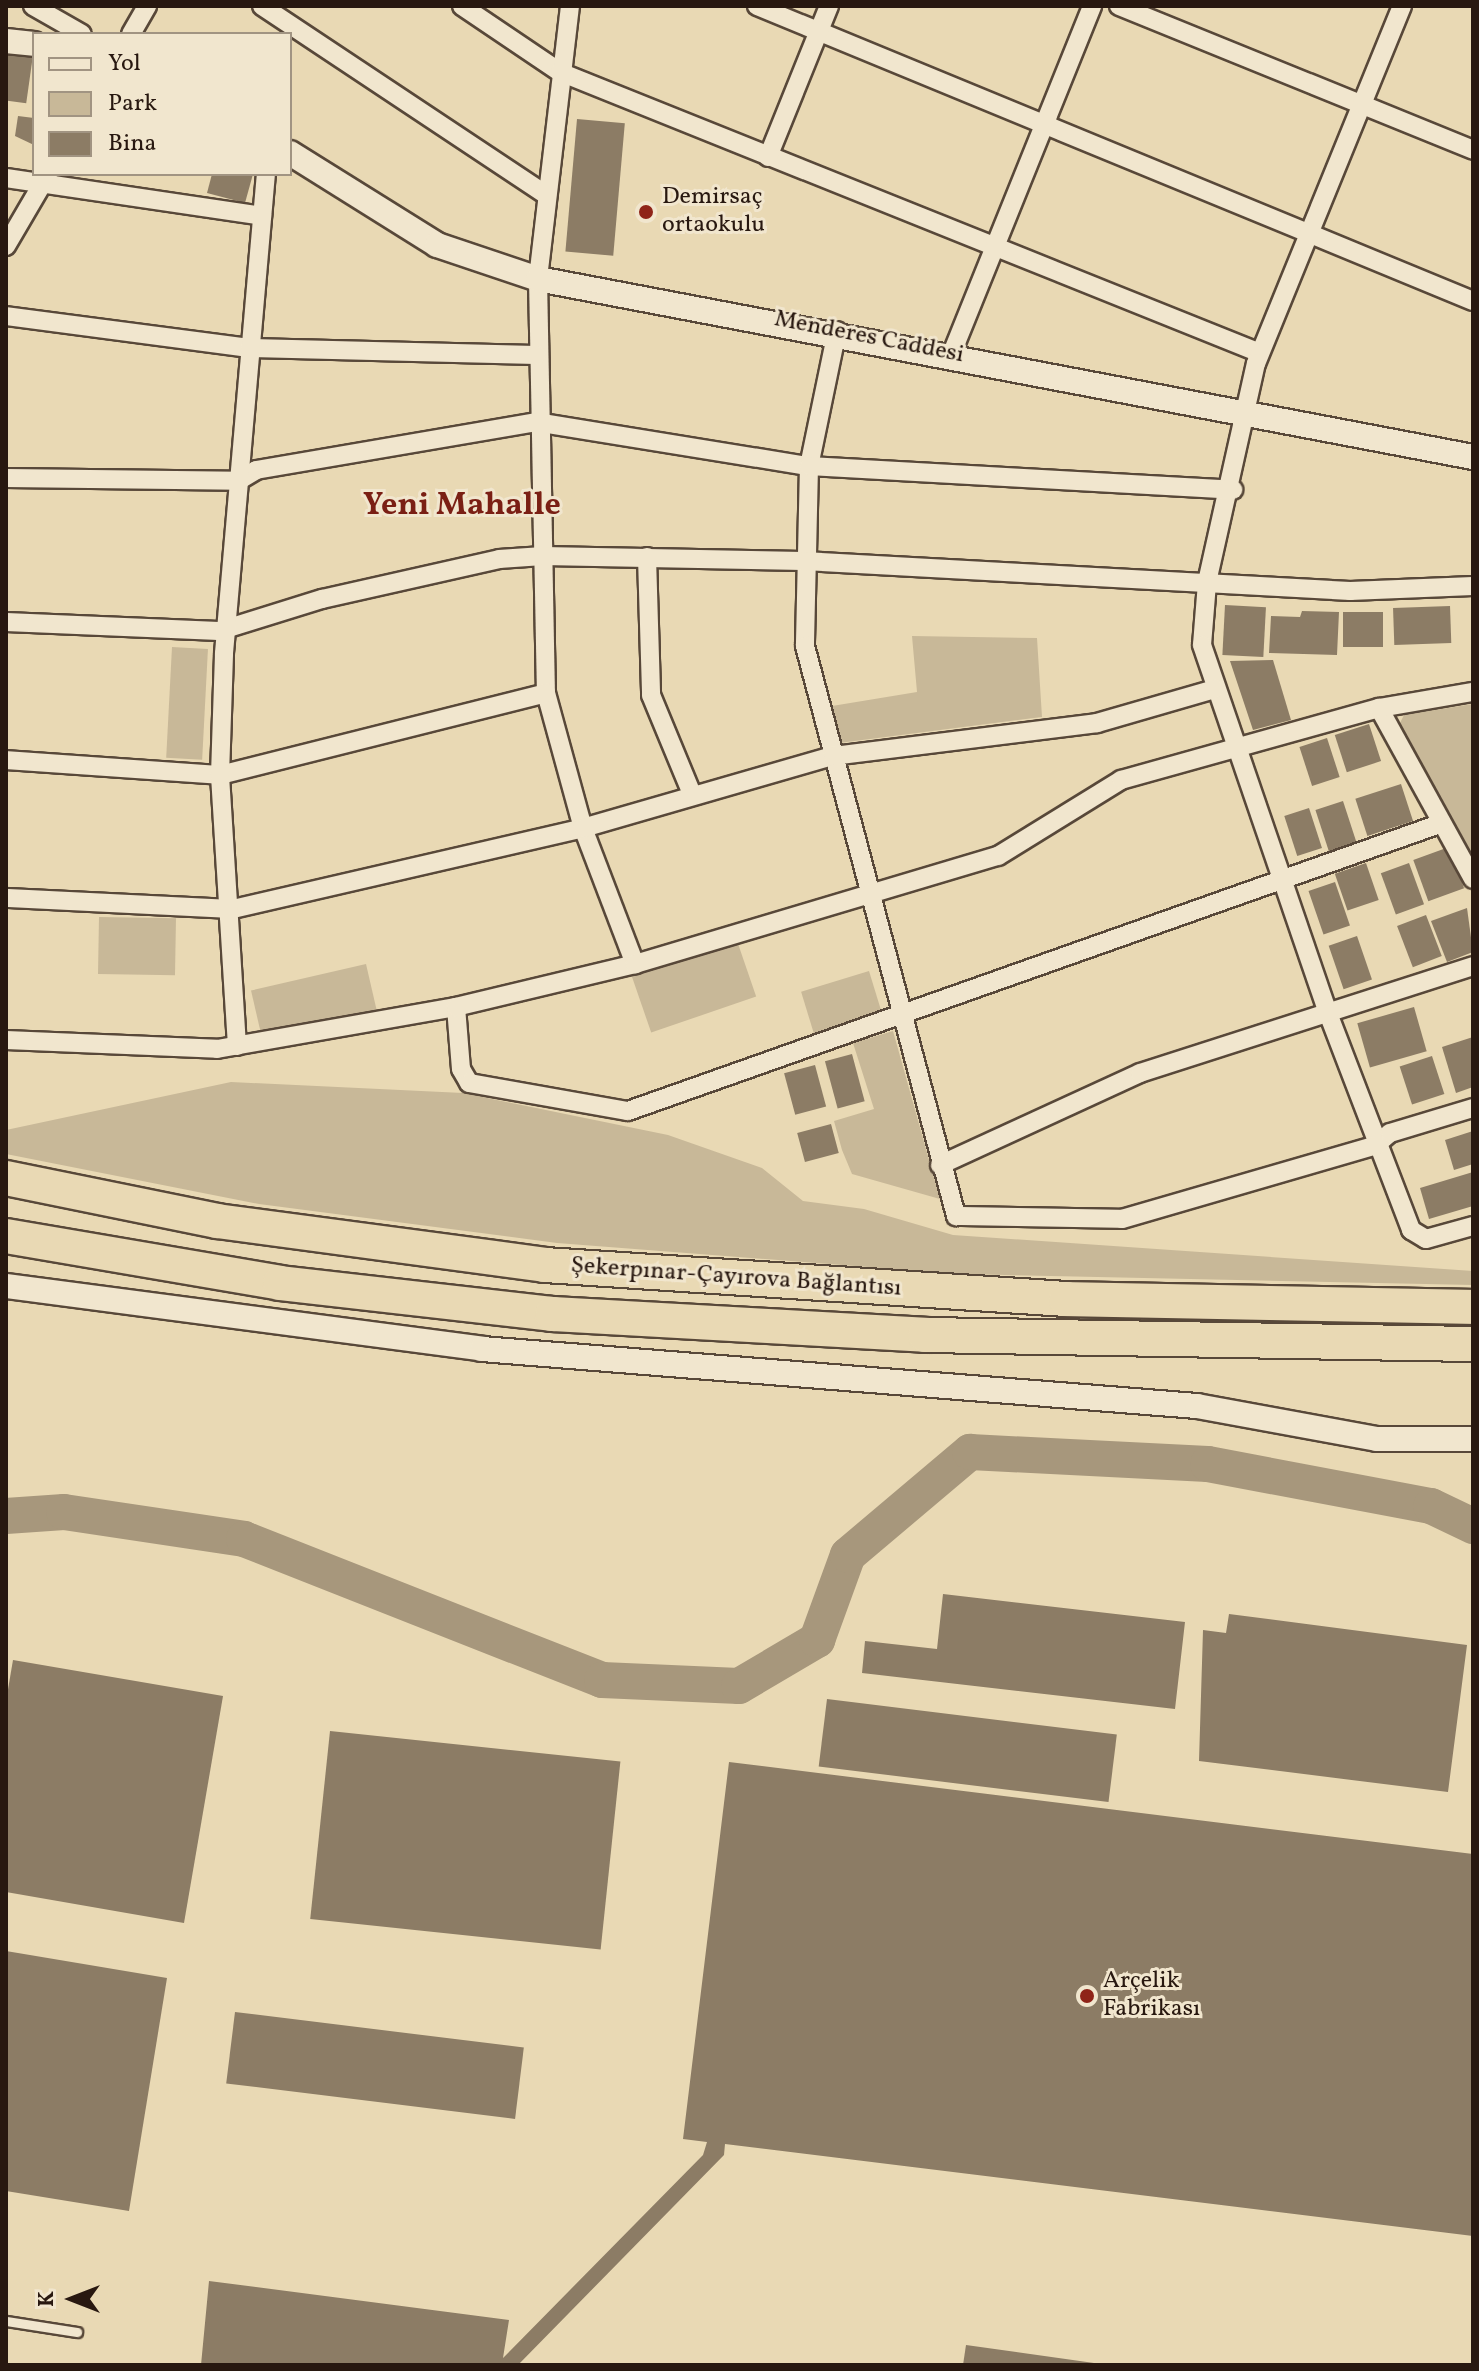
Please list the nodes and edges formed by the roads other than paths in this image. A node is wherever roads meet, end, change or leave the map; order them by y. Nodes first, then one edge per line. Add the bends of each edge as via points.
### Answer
1 (33, 6) edge
2 (147, 6) edge
3 (262, 6) edge
4 (462, 6) edge
5 (570, 6) edge
6 (757, 6) edge
7 (829, 6) edge
8 (1092, 6) edge
9 (1119, 6) edge
10 (1402, 6) edge
11 (78, 32) edge
12 (132, 32) edge
13 (819, 32) junction
14 (6, 41) edge
15 (32, 44) edge
16 (560, 72) junction
17 (1361, 104) junction
18 (1044, 124) junction
19 (1473, 150) edge
20 (292, 154) edge
21 (768, 157) junction
22 (266, 176) edge
23 (6, 178) edge
24 (46, 178) edge
25 (545, 194) junction
26 (262, 216) junction
27 (1309, 233) junction
28 (6, 246) edge
29 (995, 248) junction
30 (538, 279) junction
31 (1473, 301) edge
32 (6, 316) edge
33 (837, 331) junction
34 (250, 348) junction
35 (952, 353) junction
36 (1260, 353) junction
37 (537, 355) junction
38 (1246, 412) junction
39 (536, 422) junction
40 (1473, 457) edge
41 (240, 460) junction
42 (809, 466) junction
43 (256, 470) junction
44 (6, 478) edge
45 (231, 482) junction
46 (1233, 490) junction
47 (543, 556) junction
48 (647, 557) junction
49 (803, 561) junction
50 (1207, 583) junction
51 (1473, 586) edge
52 (228, 595) junction
53 (248, 617) junction
54 (6, 622) edge
55 (223, 635) junction
56 (1215, 689) junction
57 (1473, 692) edge
58 (546, 693) junction
59 (1379, 708) junction
60 (1235, 745) junction
61 (833, 756) junction
62 (6, 760) edge
63 (220, 775) junction
64 (692, 794) junction
65 (1442, 823) junction
66 (583, 828) junction
67 (1473, 879) edge
68 (1281, 880) junction
69 (867, 890) junction
70 (6, 898) edge
71 (233, 909) junction
72 (635, 964) junction
73 (1473, 966) edge
74 (456, 1007) junction
75 (1326, 1008) junction
76 (898, 1013) junction
77 (6, 1040) edge
78 (237, 1046) junction
79 (1473, 1108) edge
80 (1383, 1139) junction
81 (940, 1165) junction
82 (6, 1178) edge
83 (1473, 1226) edge
84 (6, 1236) edge
85 (6, 1286) edge
86 (1473, 1307) edge
87 (1473, 1344) edge
88 (1473, 1439) edge
89 (6, 2321) edge
90 (77, 2332) dead end

1 - 11 street
2 - 12 street
3 - 25 street
4 - 16 street
5 - 16 street
6 - 13 street
7 - 13 street
8 - 18 street
9 - 17 street
10 - 17 street
13 - 18 street
13 - 21 street
14 - 15 street
16 - 21 street
16 - 25 street
17 - 19 street
17 - 27 street
18 - 27 street
18 - 29 street
20 - 30 street, Menderes Caddesi via 437,245
21 - 29 street
22 - 26 street
23 - 24 street
24 - 26 street
24 - 28 street
25 - 30 street
26 - 34 street
27 - 31 street
27 - 36 street
29 - 35 street
29 - 36 street
30 - 33 street, Menderes Caddesi
30 - 37 street
32 - 34 street
33 - 35 street, Menderes Caddesi
33 - 42 street
34 - 37 street
34 - 41 street
35 - 38 street, Menderes Caddesi
36 - 38 street
37 - 39 street
38 - 40 street, Menderes Caddesi
38 - 46 street
39 - 42 street
39 - 43 street
39 - 47 street
41 - 43 street
41 - 45 street
42 - 46 street
42 - 49 street
43 - 45 street
44 - 45 street
45 - 52 street via 236,503
46 - 50 street
47 - 48 street
47 - 53 street via 499,559
47 - 58 street
48 - 49 street
48 - 64 street via 651,695
49 - 50 street
49 - 61 street via 805,646
50 - 51 street via 1350,591
50 - 56 street via 1202,645
52 - 53 street via 232,612
52 - 55 street
53 - 55 street
54 - 55 street
55 - 63 street
56 - 60 street
56 - 61 street via 1097,723
57 - 59 street
58 - 63 street
58 - 66 street
59 - 60 street
59 - 65 street
60 - 68 street
60 - 69 street via 1121,780 998,856
61 - 64 street
61 - 69 street
62 - 63 street
63 - 71 street
64 - 66 street
65 - 67 street
65 - 68 street
66 - 71 street
66 - 72 street
68 - 75 street
68 - 76 street
69 - 72 street
69 - 76 street
70 - 71 street
71 - 78 street
72 - 74 street
73 - 75 street
74 - 76 street via 461,1069 469,1083 628,1111
74 - 78 street
75 - 80 street via 1368,1123
75 - 81 street via 1140,1073
76 - 81 street
77 - 78 street
79 - 80 street
80 - 81 street via 1122,1219 965,1220 950,1206
80 - 83 street via 1417,1237
82 - 86 highway, Şekerpınar-Çayırova Bağlantısı via 217,1221 545,1265 1066,1299
84 - 87 highway, Şekerpınar-Çayırova Bağlantısı via 280,1283 552,1314 925,1335
85 - 88 street via 482,1349 1181,1404 1377,1439
89 - 90 lane

